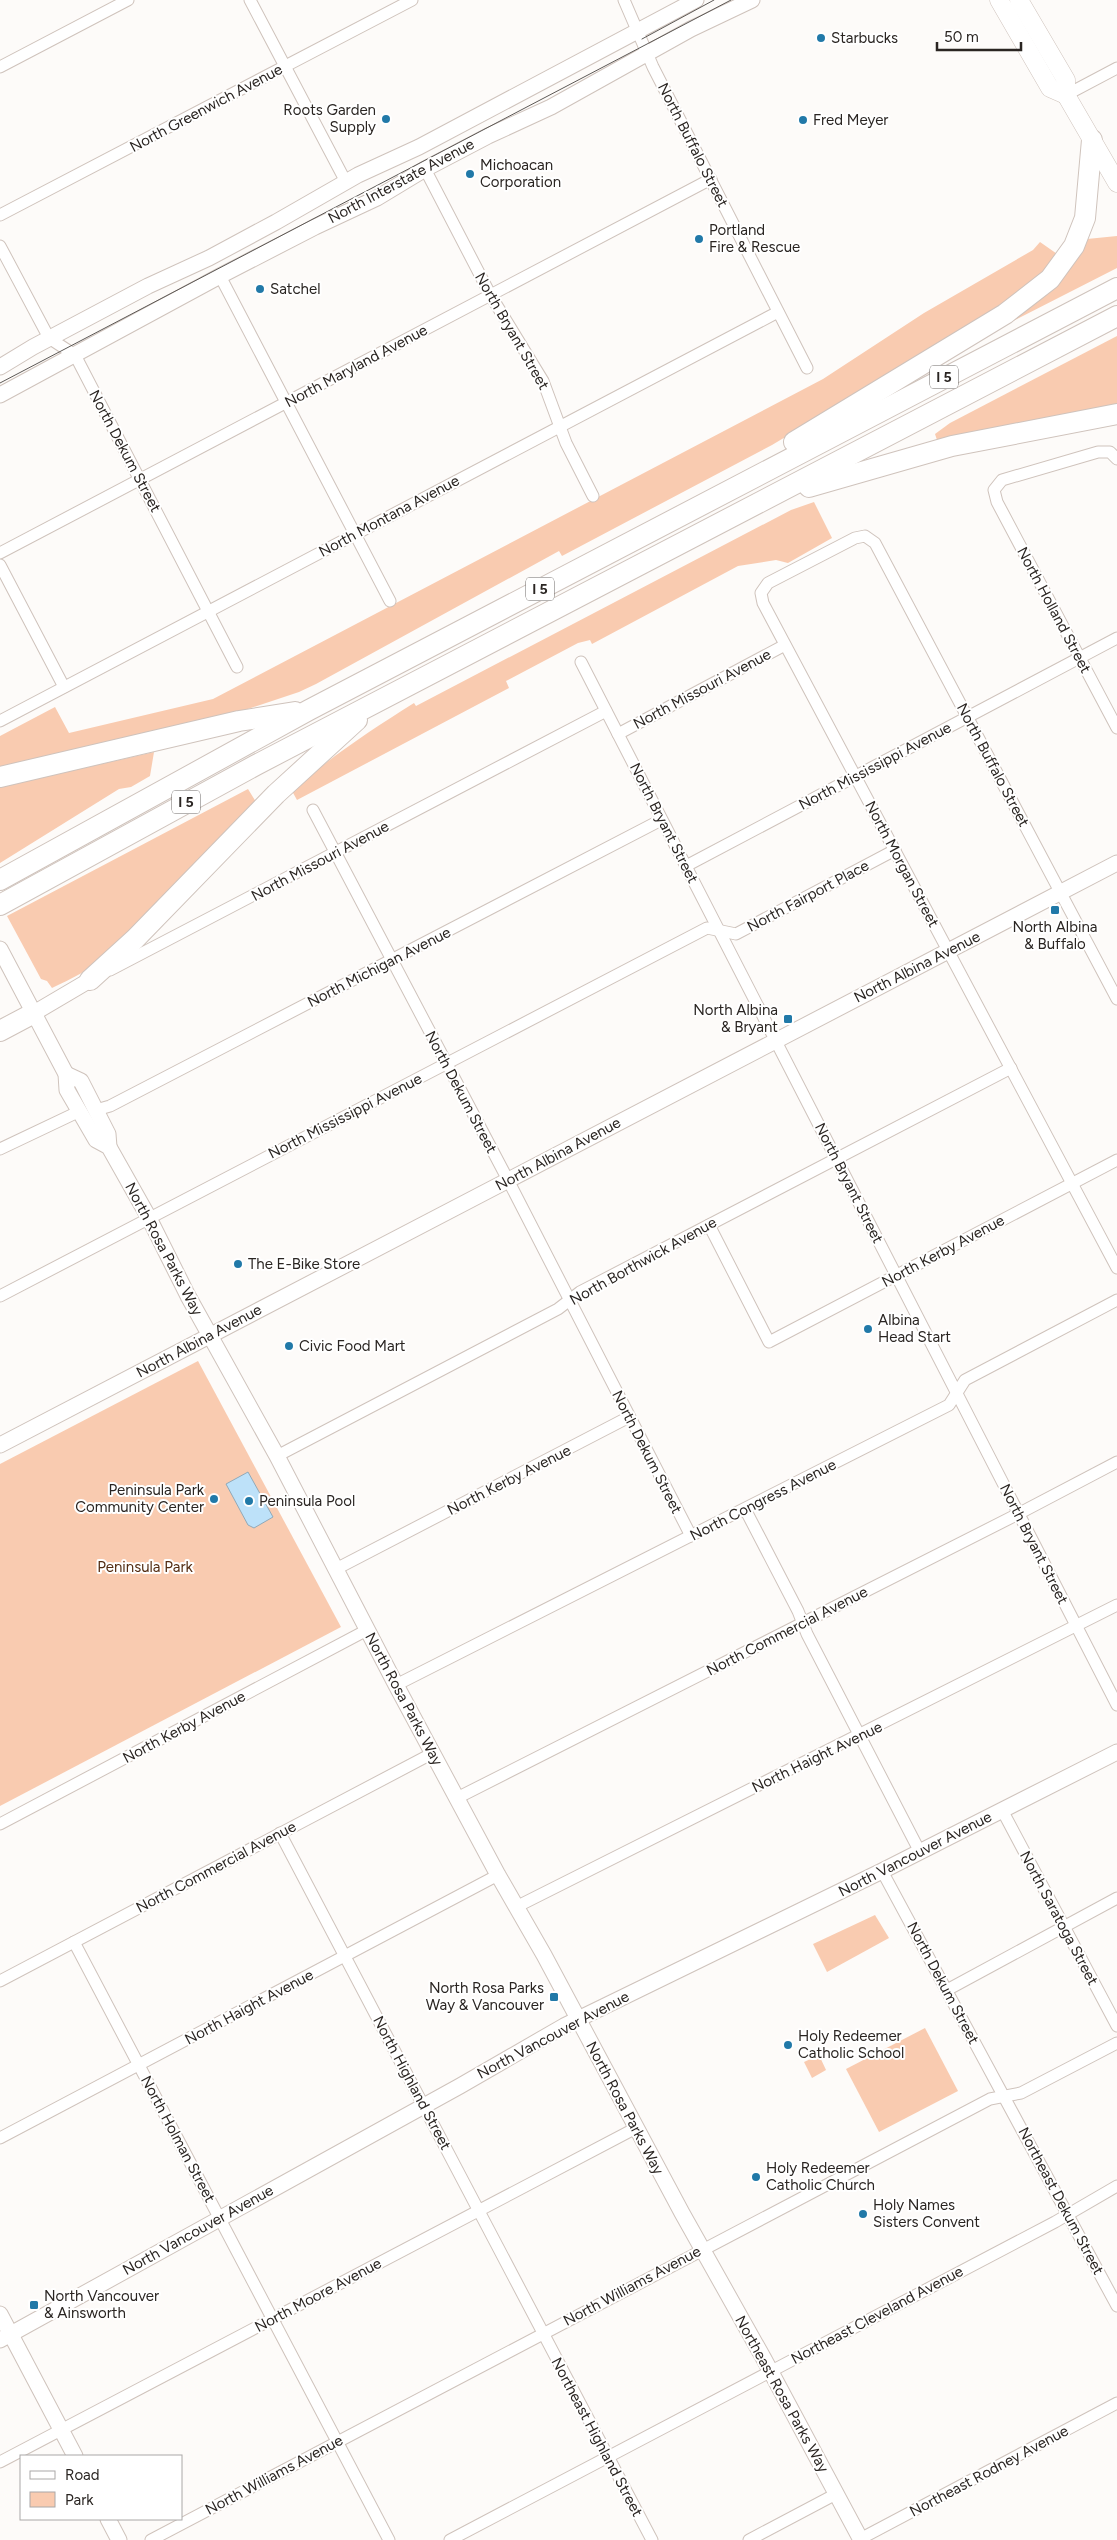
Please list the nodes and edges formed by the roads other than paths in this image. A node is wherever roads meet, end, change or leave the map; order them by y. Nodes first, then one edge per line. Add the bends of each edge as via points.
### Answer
1 (128, 0) edge
2 (250, 0) edge
3 (412, 0) edge
4 (624, 0) edge
5 (696, 0) edge
6 (752, 0) edge
7 (999, 0) edge
8 (1019, 0) edge
9 (638, 30) junction
10 (648, 54) junction
11 (285, 66) junction
12 (0, 67) edge
13 (1117, 68) edge
14 (1066, 95) junction
15 (1092, 140) junction
16 (425, 169) junction
17 (712, 180) junction
18 (346, 182) junction
19 (1117, 183) edge
20 (0, 215) edge
21 (0, 246) edge
22 (220, 276) junction
23 (1116, 287) edge
24 (491, 296) junction
25 (778, 312) junction
26 (1117, 316) edge
27 (49, 338) junction
28 (75, 355) junction
29 (0, 367) edge
30 (807, 368) dead end
31 (0, 395) edge
32 (286, 402) junction
33 (1117, 414) edge
34 (560, 427) junction
35 (1114, 456) edge
36 (772, 468) junction
37 (140, 480) junction
38 (593, 496) dead end
39 (764, 500) junction
40 (355, 534) junction
41 (865, 536) joint
42 (0, 553) edge
43 (0, 565) edge
44 (390, 601) dead end
45 (208, 611) junction
46 (1117, 638) edge
47 (786, 645) junction
48 (1080, 658) junction
49 (581, 662) dead end
50 (238, 667) dead end
51 (64, 687) junction
52 (374, 703) junction
53 (309, 710) junction
54 (606, 711) junction
55 (967, 717) junction
56 (0, 721) edge
57 (1117, 728) edge
58 (618, 734) junction
59 (0, 776) edge
60 (855, 776) junction
61 (313, 810) dead end
62 (661, 820) junction
63 (895, 850) junction
64 (336, 853) junction
65 (1117, 863) edge
66 (686, 866) junction
67 (0, 880) edge
68 (1061, 893) junction
69 (0, 905) edge
70 (719, 930) junction
71 (0, 949) edge
72 (948, 951) junction
73 (391, 961) junction
74 (90, 980) junction
75 (1117, 999) edge
76 (34, 1013) junction
77 (0, 1031) edge
78 (776, 1040) junction
79 (446, 1063) junction
80 (1011, 1068) junction
81 (66, 1074) junction
82 (96, 1110) junction
83 (80, 1111) junction
84 (109, 1147) junction
85 (0, 1149) edge
86 (836, 1159) junction
87 (1117, 1160) edge
88 (508, 1180) junction
89 (1072, 1184) junction
90 (149, 1218) junction
91 (709, 1225) junction
92 (1117, 1268) edge
93 (897, 1275) junction
94 (0, 1296) edge
95 (569, 1300) junction
96 (1117, 1300) edge
97 (210, 1336) junction
98 (957, 1393) junction
99 (629, 1417) junction
100 (0, 1445) edge
101 (278, 1456) junction
102 (1117, 1462) edge
103 (745, 1509) junction
104 (1018, 1514) junction
105 (691, 1536) junction
106 (336, 1569) junction
107 (1117, 1605) edge
108 (802, 1623) junction
109 (1076, 1627) junction
110 (367, 1630) junction
111 (396, 1685) junction
112 (1117, 1705) edge
113 (861, 1735) junction
114 (1117, 1752) edge
115 (433, 1753) junction
116 (457, 1798) junction
117 (1002, 1810) junction
118 (0, 1824) edge
119 (280, 1833) junction
120 (920, 1852) junction
121 (882, 1871) junction
122 (498, 1875) junction
123 (1117, 1898) edge
124 (516, 1907) junction
125 (1064, 1927) junction
126 (74, 1942) junction
127 (345, 1956) junction
128 (0, 1981) edge
129 (947, 1990) junction
130 (578, 2019) junction
131 (1117, 2026) edge
132 (1117, 2043) edge
133 (139, 2065) junction
134 (1004, 2096) junction
135 (424, 2106) junction
136 (636, 2128) junction
137 (0, 2138) edge
138 (1117, 2186) edge
139 (478, 2211) junction
140 (1068, 2214) junction
141 (220, 2219) junction
142 (702, 2250) junction
143 (1117, 2306) edge
144 (0, 2314) edge
145 (272, 2318) junction
146 (543, 2333) junction
147 (5, 2337) edge
148 (771, 2371) junction
149 (1117, 2403) edge
150 (61, 2430) junction
151 (337, 2442) junction
152 (74, 2455) edge
153 (608, 2457) junction
154 (0, 2462) edge
155 (836, 2494) junction
156 (109, 2520) edge
157 (861, 2539) edge
158 (119, 2540) edge
159 (151, 2540) edge
160 (389, 2540) edge
161 (450, 2540) edge
162 (652, 2540) edge
163 (749, 2540) edge

1 - 12 street
2 - 11 street
3 - 11 street, North Greenwich Avenue
4 - 9 street, North Buffalo Street
5 - 9 street, North Interstate Avenue
6 - 10 street, North Interstate Avenue
7 - 14 main road via 1050,88
8 - 14 main road via 1066,80
9 - 10 street, North Buffalo Street
9 - 18 street, North Interstate Avenue via 441,136
10 - 16 street, North Interstate Avenue via 551,107
10 - 17 street, North Buffalo Street
11 - 18 street
11 - 20 street, North Greenwich Avenue
13 - 14 street
14 - 15 main road
15 - 19 main road
15 - 36 highway via 1085,218 1074,246 1050,278 1005,314 779,451
16 - 22 street, North Interstate Avenue via 377,198
16 - 24 street, North Bryant Street
17 - 24 street, North Maryland Avenue
17 - 25 street, North Buffalo Street
18 - 27 street, North Interstate Avenue via 218,253
21 - 27 street, North Dekum Street
22 - 28 street, North Interstate Avenue
22 - 32 street
23 - 36 highway, I 5
24 - 32 street, North Maryland Avenue
24 - 34 street, North Bryant Street via 543,381
25 - 30 street, North Buffalo Street
25 - 34 street, North Montana Avenue
26 - 39 highway, I 5
27 - 28 street, North Dekum Street
27 - 29 street, North Interstate Avenue
28 - 31 street, North Interstate Avenue
28 - 37 street, North Dekum Street
32 - 37 street, North Maryland Avenue
32 - 40 street
33 - 39 highway via 952,446
34 - 38 street, North Bryant Street
34 - 40 street, North Montana Avenue
35 - 48 street, North Holland Street via 1098,452 1002,480 994,490 997,502
36 - 53 highway, I 5
37 - 42 street, North Maryland Avenue
37 - 45 street, North Dekum Street
39 - 52 highway, I 5
40 - 44 street
40 - 45 street, North Montana Avenue
41 - 47 street, North Morgan Street via 855,538 768,583 762,593 763,603
41 - 55 street, North Buffalo Street via 875,543
43 - 51 street
45 - 50 street, North Dekum Street
45 - 51 street, North Montana Avenue
46 - 48 street, North Mississippi Avenue
47 - 58 street, North Missouri Avenue
47 - 60 street, North Morgan Street
48 - 55 street, North Mississippi Avenue
48 - 57 street, North Holland Street
49 - 54 street, North Bryant Street
51 - 56 street, North Montana Avenue
52 - 69 highway, I 5
52 - 74 highway via 276,794 135,939
53 - 59 highway via 239,720
53 - 67 highway, I 5
54 - 58 street, North Bryant Street
54 - 64 street, North Missouri Avenue
55 - 60 street, North Mississippi Avenue
55 - 68 street, North Buffalo Street
58 - 62 street, North Bryant Street
60 - 63 street, North Morgan Street
60 - 66 street, North Mississippi Avenue
61 - 64 street, North Dekum Street
62 - 66 street, North Bryant Street
62 - 73 street, North Michigan Avenue
63 - 70 street, North Fairport Place via 736,934
63 - 72 street, North Morgan Street
64 - 73 street, North Dekum Street
64 - 74 street, North Missouri Avenue
65 - 68 street, North Albina Avenue
66 - 70 street, North Bryant Street
68 - 72 street, North Albina Avenue
68 - 75 street, North Buffalo Street
70 - 78 street, North Bryant Street
70 - 79 street, North Mississippi Avenue via 707,928
71 - 76 street, North Rosa Parks Way
72 - 78 street, North Albina Avenue
72 - 80 street, North Morgan Street
73 - 79 street, North Dekum Street
73 - 82 street, North Michigan Avenue via 110,1106
74 - 76 street, North Missouri Avenue
76 - 77 highway
76 - 81 street, North Rosa Parks Way
78 - 86 street, North Bryant Street
78 - 88 street, North Albina Avenue
79 - 88 street, North Dekum Street
79 - 90 street, North Mississippi Avenue
80 - 86 street, North Borthwick Avenue
80 - 89 street, North Morgan Street
81 - 82 street, North Rosa Parks Way via 81,1081
81 - 83 street, North Rosa Parks Way via 67,1090
82 - 84 street, North Rosa Parks Way via 108,1134
83 - 84 street, North Rosa Parks Way via 96,1140
83 - 85 street
84 - 90 street, North Rosa Parks Way
86 - 91 street, North Borthwick Avenue
86 - 93 street, North Bryant Street
87 - 89 street, North Kerby Avenue
88 - 95 street, North Dekum Street
88 - 97 street, North Albina Avenue
89 - 92 street, North Morgan Street
89 - 93 street, North Kerby Avenue
90 - 94 street, North Mississippi Avenue
90 - 97 street, North Rosa Parks Way
91 - 93 street, North Kerby Avenue via 769,1342
91 - 95 street, North Borthwick Avenue
93 - 98 street, North Bryant Street
95 - 99 street, North Dekum Street
95 - 101 street, North Borthwick Avenue via 558,1309
96 - 98 street, North Congress Avenue via 965,1380
97 - 100 street, North Albina Avenue
97 - 101 street, North Rosa Parks Way
98 - 103 street, North Congress Avenue via 949,1406
98 - 104 street, North Bryant Street
99 - 105 street, North Dekum Street
99 - 106 street, North Kerby Avenue
101 - 106 street, North Rosa Parks Way
102 - 104 street, North Commercial Avenue
103 - 105 street, North Congress Avenue
103 - 108 street
104 - 108 street, North Commercial Avenue
104 - 109 street, North Bryant Street
105 - 111 street, North Congress Avenue
106 - 110 street, North Rosa Parks Way
107 - 109 street, North Haight Avenue
108 - 113 street
108 - 116 street, North Commercial Avenue
109 - 112 street, North Bryant Street
109 - 113 street, North Haight Avenue
110 - 111 street, North Rosa Parks Way
110 - 118 street, North Kerby Avenue
111 - 115 street, North Rosa Parks Way
113 - 120 street
113 - 124 street, North Haight Avenue
114 - 117 street, North Vancouver Avenue
115 - 116 street, North Rosa Parks Way
115 - 119 street, North Commercial Avenue
116 - 122 street, North Rosa Parks Way
117 - 120 street, North Vancouver Avenue
117 - 125 street, North Saratoga Street
119 - 126 street, North Commercial Avenue
119 - 127 street, North Highland Street
120 - 121 street, North Vancouver Avenue
121 - 129 street, North Dekum Street
121 - 130 street, North Vancouver Avenue
122 - 124 street, North Rosa Parks Way
122 - 127 street, North Haight Avenue
123 - 125 street
124 - 130 street, North Rosa Parks Way
125 - 129 street
125 - 131 street, North Saratoga Street
126 - 128 street, North Commercial Avenue
126 - 133 street, North Holman Street
127 - 133 street, North Haight Avenue
127 - 135 street, North Highland Street
129 - 134 street, North Dekum Street
130 - 135 street, North Vancouver Avenue
130 - 136 street, North Rosa Parks Way
132 - 134 street, North Williams Avenue via 1021,2093
133 - 137 street, North Haight Avenue
133 - 141 street, North Holman Street
134 - 140 street, Northeast Dekum Street
134 - 142 street, North Williams Avenue via 990,2099
135 - 139 street, North Highland Street
135 - 141 street, North Vancouver Avenue
136 - 139 street, North Moore Avenue
136 - 142 street, North Rosa Parks Way
138 - 140 street, Northeast Cleveland Avenue
139 - 145 street, North Moore Avenue
139 - 146 street, North Highland Street
140 - 143 street, Northeast Dekum Street
140 - 148 street, Northeast Cleveland Avenue
141 - 145 street, North Holman Street
141 - 147 street, North Vancouver Avenue
142 - 146 street, North Williams Avenue
142 - 148 street, Northeast Rosa Parks Way
144 - 147 street
145 - 150 street, North Moore Avenue
145 - 151 street, North Holman Street
146 - 151 street, North Williams Avenue
146 - 153 street, Northeast Highland Street
147 - 150 street
148 - 153 street, Northeast Cleveland Avenue
148 - 155 street, Northeast Rosa Parks Way
149 - 157 street, Northeast Rodney Avenue
150 - 152 street
150 - 154 street, North Moore Avenue
151 - 159 street, North Williams Avenue
151 - 160 street, North Holman Street
153 - 161 street, Northeast Cleveland Avenue
153 - 162 street, Northeast Highland Street
155 - 157 street, Northeast Rosa Parks Way
155 - 163 street
156 - 158 street

